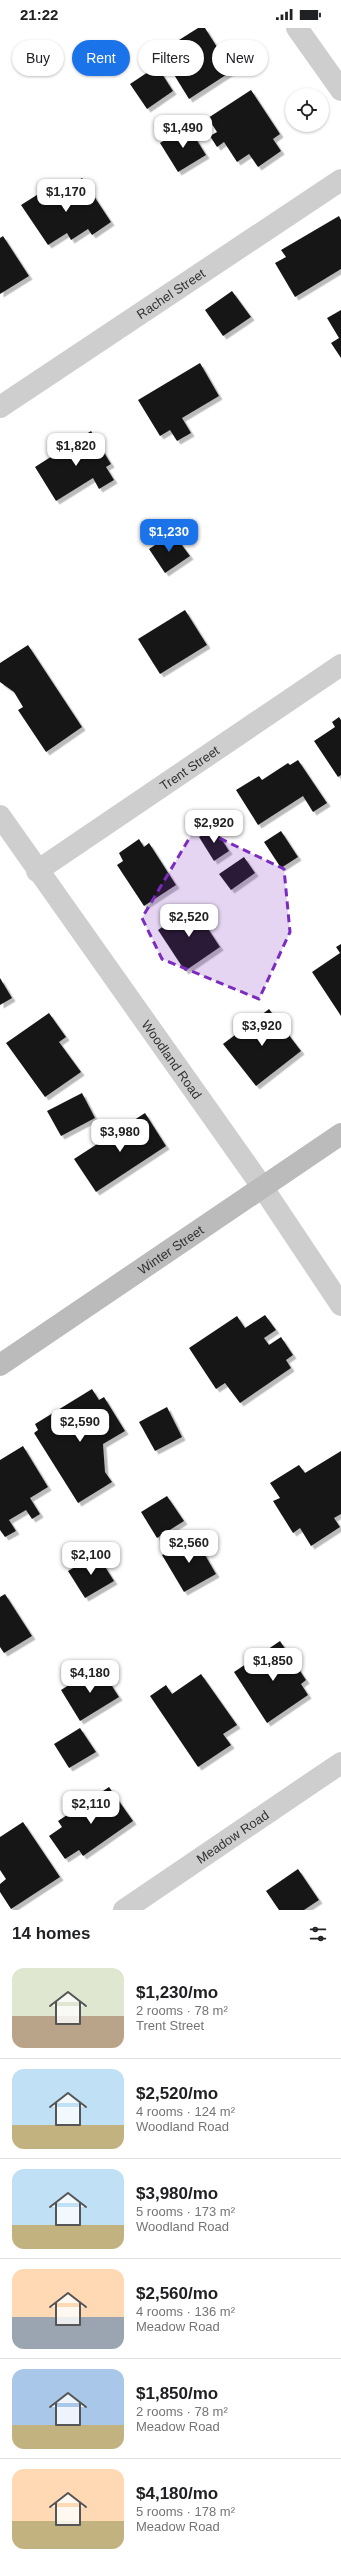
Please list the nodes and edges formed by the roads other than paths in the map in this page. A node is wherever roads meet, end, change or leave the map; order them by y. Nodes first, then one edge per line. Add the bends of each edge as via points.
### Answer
1 (297, 28) edge
2 (341, 90) edge
3 (341, 180) edge
4 (0, 408) edge
5 (341, 665) edge
6 (0, 816) edge
7 (37, 871) junction
8 (341, 1134) edge
9 (263, 1188) junction
10 (341, 1305) edge
11 (0, 1365) edge
12 (341, 1763) edge
13 (124, 1910) edge

1 - 2 street
3 - 4 street, Rachel Street
5 - 7 street, Trent Street
6 - 7 street, Woodland Road
7 - 9 street, Woodland Road
8 - 9 main road, Winter Street
9 - 10 street, Woodland Road
9 - 11 main road, Winter Street
12 - 13 street, Meadow Road

